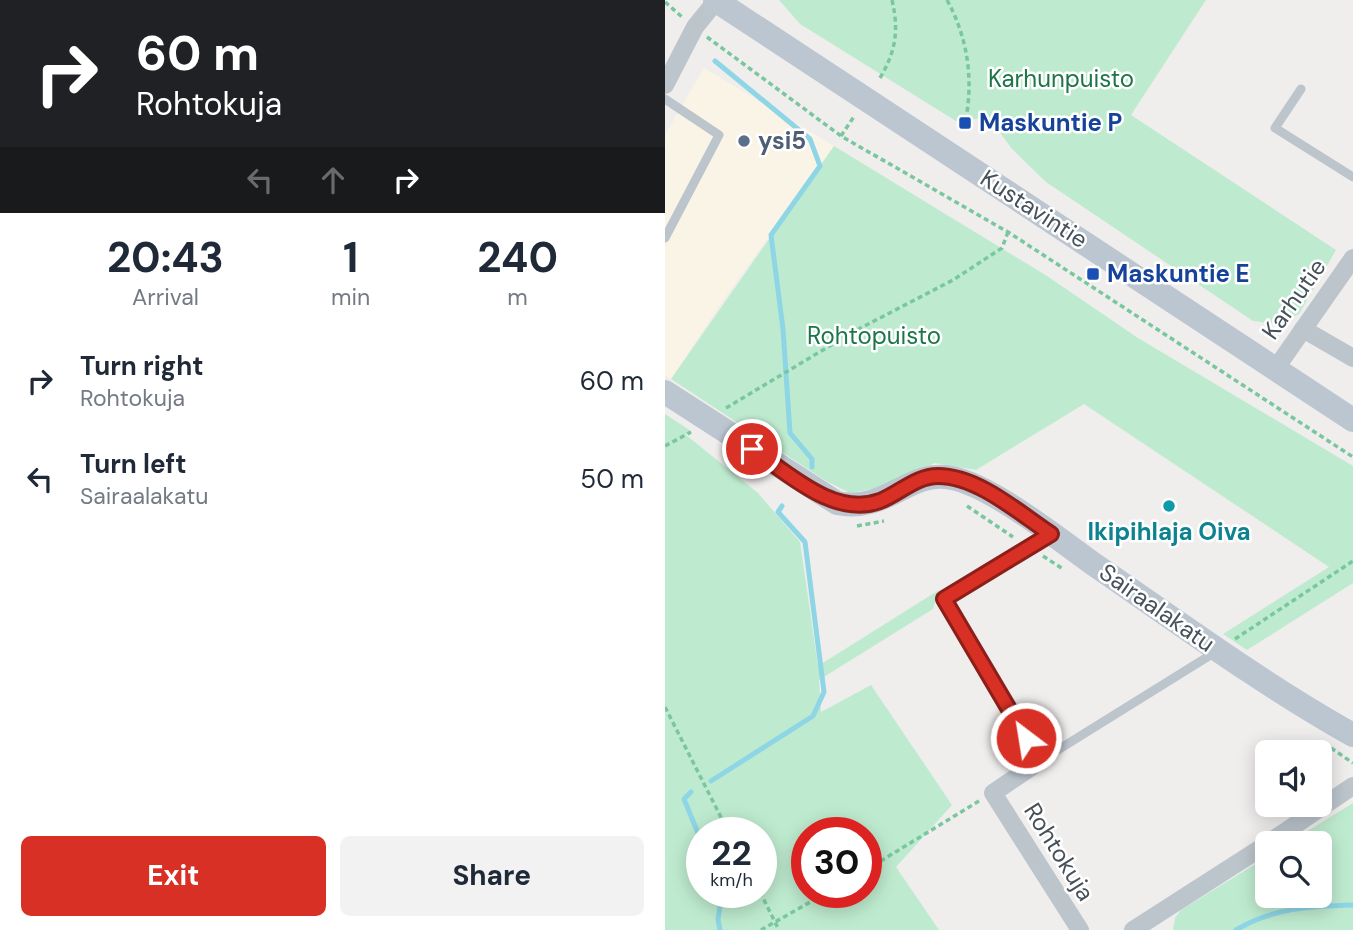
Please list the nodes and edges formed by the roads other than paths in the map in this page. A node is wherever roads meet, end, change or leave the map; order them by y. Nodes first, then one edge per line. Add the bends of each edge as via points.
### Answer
1 (716, 0) edge
2 (665, 85) edge
3 (1301, 89) dead end
4 (665, 99) edge
5 (1353, 177) edge
6 (665, 237) edge
7 (1353, 258) edge
8 (1303, 329) junction
9 (1353, 358) edge
10 (1276, 368) junction
11 (665, 392) edge
12 (1353, 420) edge
13 (1051, 534) junction
14 (1218, 650) junction
15 (1353, 735) edge
16 (1040, 761) junction
17 (1353, 786) edge
18 (1286, 831) edge
19 (1255, 853) edge
20 (1154, 925) edge
21 (1080, 930) edge
22 (1133, 930) edge

1 - 2 street via 695,27
1 - 10 street, Kustavintie
3 - 5 lane via 1275,128
4 - 6 lane via 719,135
7 - 8 street, Karhutie
8 - 9 street
8 - 10 street, Karhutie
10 - 12 street, Kustavintie
11 - 13 street, Sairaalakatu via 837,502 868,504 921,478 954,478
13 - 14 street, Sairaalakatu
13 - 16 street via 944,599
14 - 15 street, Sairaalakatu
14 - 16 lane
16 - 21 street, Rohtokuja via 993,793
17 - 18 street
19 - 20 street
20 - 22 street

